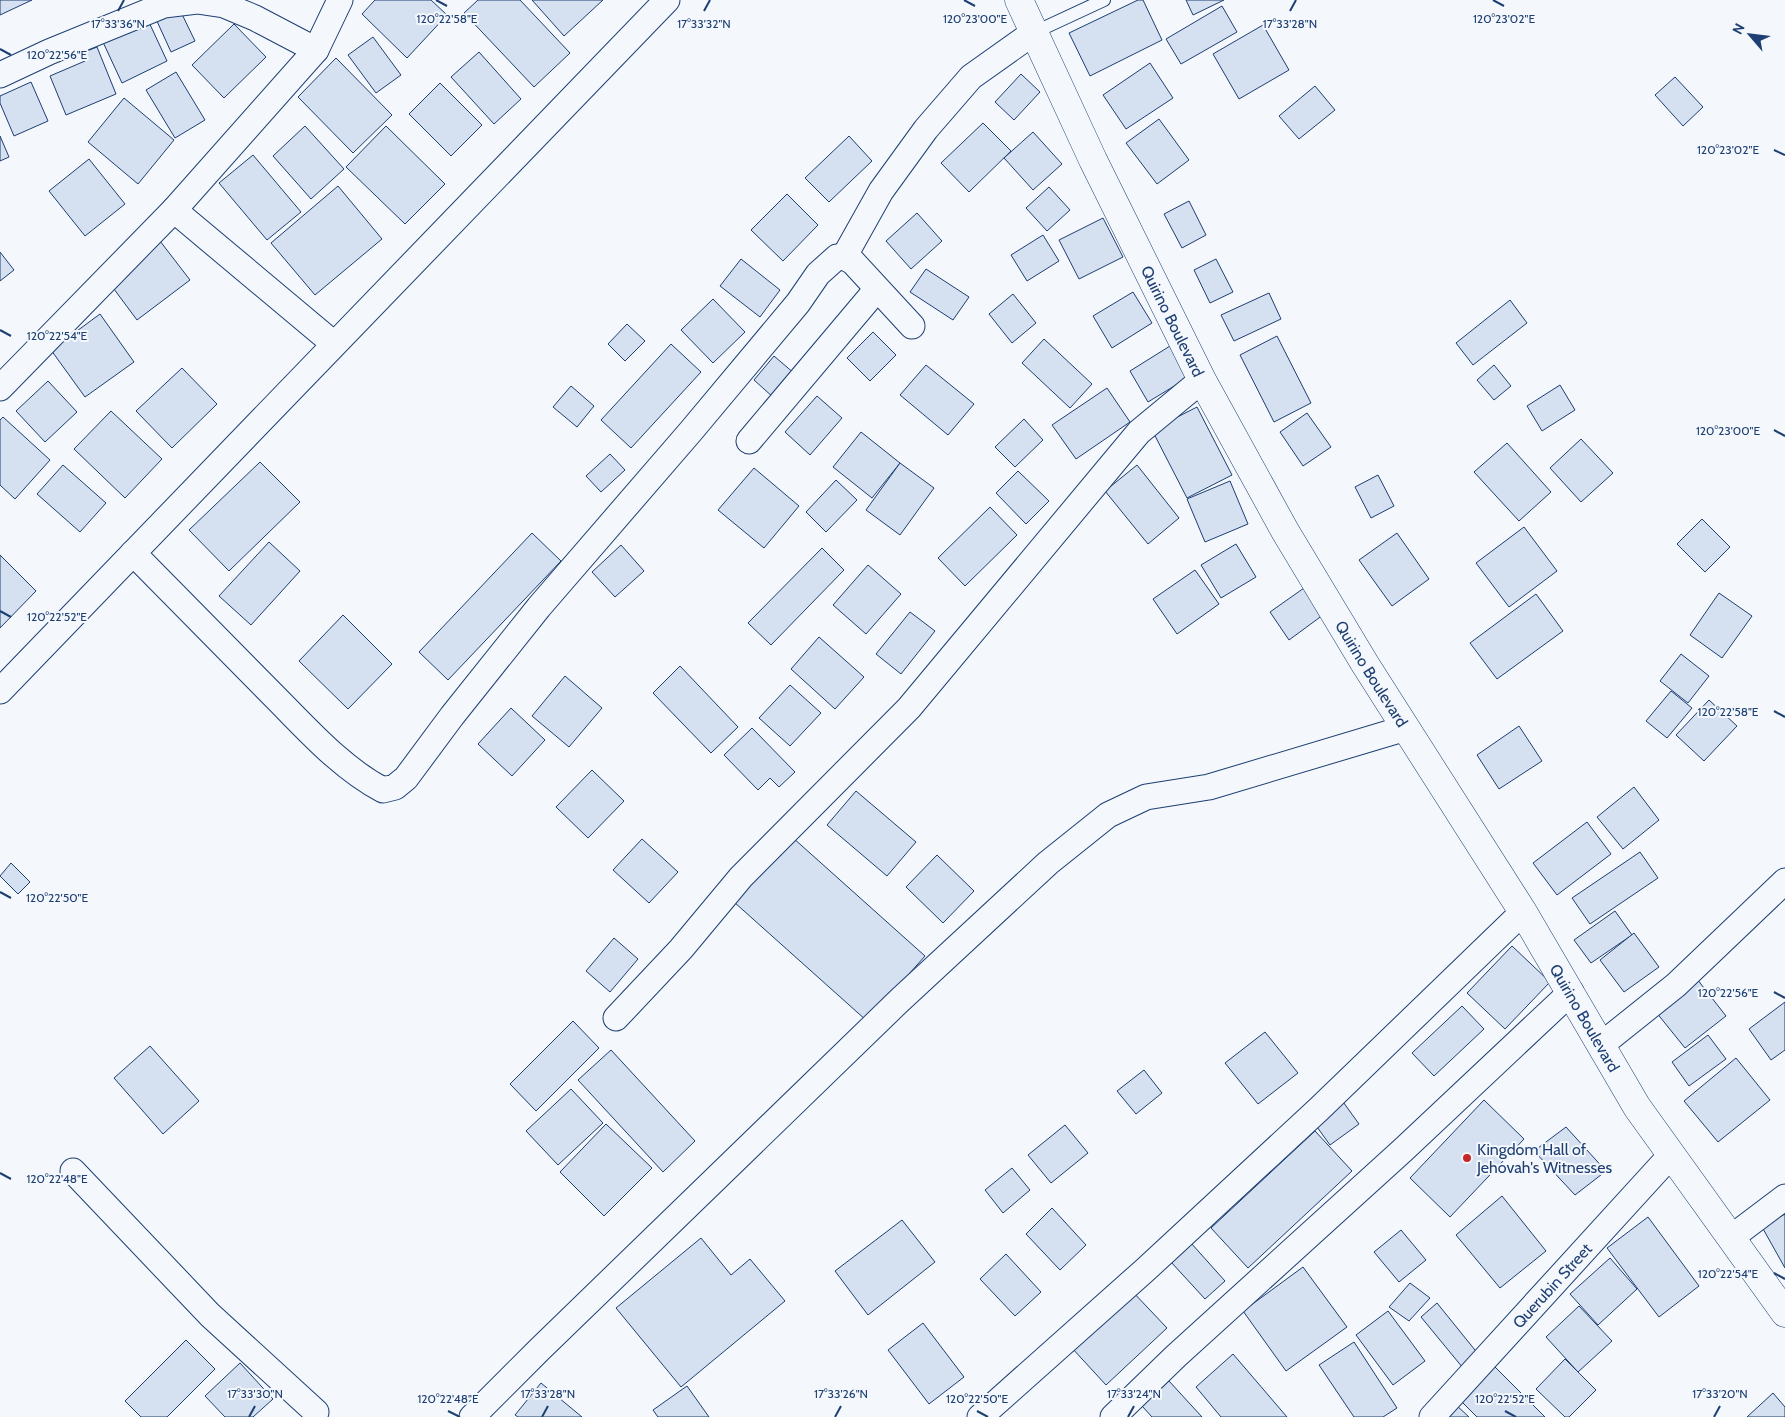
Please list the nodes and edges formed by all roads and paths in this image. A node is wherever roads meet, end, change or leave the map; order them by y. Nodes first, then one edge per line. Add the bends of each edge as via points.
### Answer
1 (340, 0) edge
2 (667, 0) edge
3 (1018, 0) edge
4 (1104, 0) edge
5 (1033, 33) junction
6 (316, 50) junction
7 (0, 75) edge
8 (174, 210) junction
9 (844, 257) junction
10 (878, 289) junction
11 (912, 326) dead end
12 (334, 344) junction
13 (1202, 380) junction
14 (0, 388) edge
15 (748, 441) dead end
16 (133, 553) junction
17 (0, 691) edge
18 (1406, 728) junction
19 (1785, 881) edge
20 (1523, 912) junction
21 (1571, 992) junction
22 (616, 1018) dead end
23 (1601, 1044) junction
24 (1671, 1155) junction
25 (73, 1172) dead end
26 (1785, 1197) edge
27 (1732, 1237) junction
28 (1785, 1313) edge
29 (317, 1415) edge
30 (472, 1417) edge
31 (980, 1417) edge
32 (1113, 1417) edge
33 (1432, 1417) edge

1 - 6 street
2 - 12 street
3 - 5 main road, Quirino Boulevard
4 - 5 lane
5 - 9 street via 971,77 926,129 881,191
5 - 13 main road, Quirino Boulevard
6 - 7 street via 224,5 197,1 164,5
6 - 8 street
8 - 12 street
8 - 14 street
9 - 10 street via 853,262
9 - 16 street via 837,257 818,274 691,431 539,607 406,778 395,787 383,790 346,765
10 - 11 street
10 - 15 street
12 - 16 street
13 - 18 main road, Quirino Boulevard via 1285,531
13 - 22 street via 1139,432 909,708 741,877 681,949
16 - 17 street
18 - 20 main road, Quirino Boulevard
18 - 30 street via 1209,787 1146,797 1108,815 1048,863 900,1000
19 - 23 street via 1676,985
20 - 21 main road, Quirino Boulevard
20 - 31 street via 1312,1116
21 - 23 main road, Quirino Boulevard
21 - 32 street
23 - 24 main road, Quirino Boulevard via 1637,1107
24 - 27 main road, Quirino Boulevard
24 - 33 street, Querubin Street
25 - 29 street via 210,1315
26 - 27 street
27 - 28 main road, Quirino Boulevard

